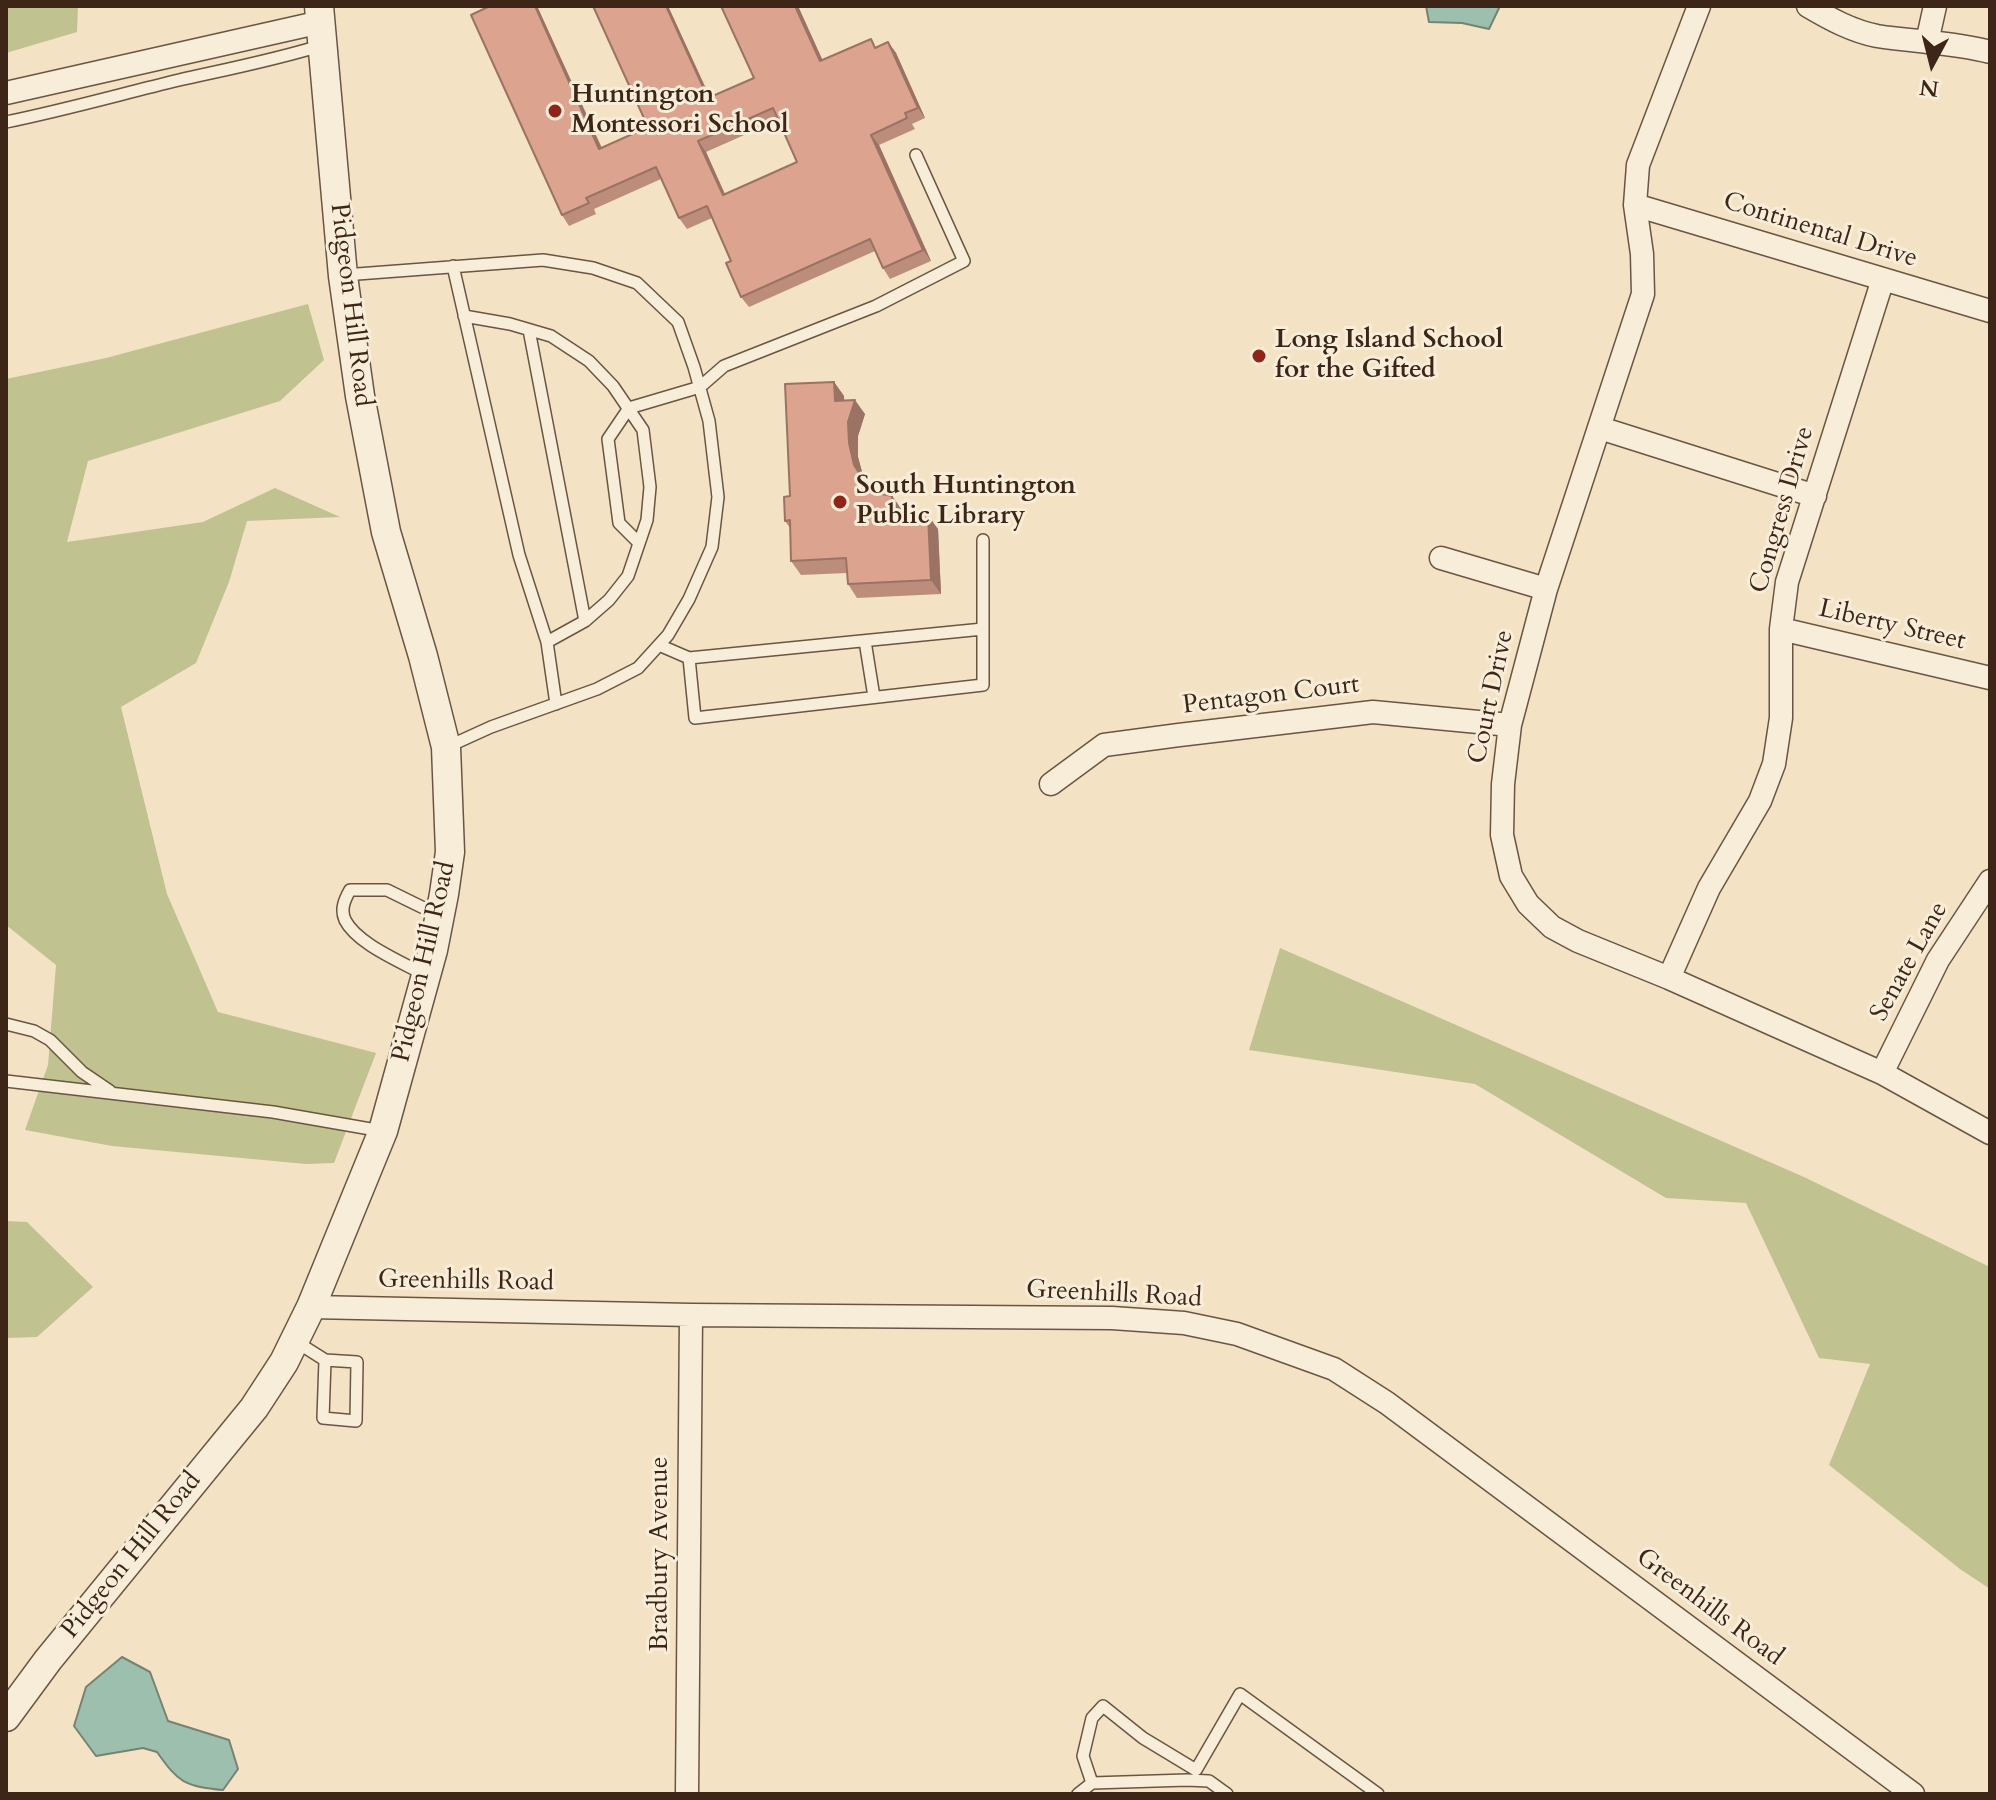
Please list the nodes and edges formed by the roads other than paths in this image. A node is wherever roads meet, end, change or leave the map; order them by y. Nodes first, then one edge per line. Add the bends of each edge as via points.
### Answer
1 (1699, 6) edge
2 (1808, 6) edge
3 (1935, 6) edge
4 (321, 24) edge
5 (1927, 42) junction
6 (1990, 52) edge
7 (6, 93) edge
8 (6, 122) edge
9 (916, 155) dead end
10 (1635, 205) junction
11 (453, 266) junction
12 (343, 276) junction
13 (1883, 279) junction
14 (1990, 311) edge
15 (464, 316) junction
16 (529, 330) junction
17 (700, 387) junction
18 (629, 408) junction
19 (1600, 428) junction
20 (1815, 496) junction
21 (983, 540) dead end
22 (639, 543) junction
23 (1441, 558) dead end
24 (1546, 589) junction
25 (585, 621) junction
26 (983, 629) junction
27 (1781, 629) junction
28 (865, 641) junction
29 (547, 642) junction
30 (659, 645) junction
31 (689, 658) junction
32 (1989, 676) edge
33 (874, 697) junction
34 (556, 704) junction
35 (1510, 725) junction
36 (446, 747) junction
37 (1051, 784) dead end
38 (1990, 881) edge
39 (439, 916) junction
40 (425, 975) junction
41 (1669, 978) junction
42 (6, 1024) edge
43 (1882, 1073) junction
44 (6, 1081) edge
45 (114, 1094) junction
46 (383, 1131) junction
47 (1990, 1133) edge
48 (311, 1307) junction
49 (691, 1315) junction
50 (294, 1340) junction
51 (325, 1360) junction
52 (6, 1717) edge
53 (1092, 1783) junction
54 (687, 1794) edge
55 (1078, 1794) edge
56 (1227, 1794) edge
57 (1378, 1794) edge
58 (1913, 1794) edge

1 - 10 street, Court Drive via 1638,165
2 - 5 street via 1875,35
3 - 5 street
4 - 7 street
4 - 8 lane via 267,62
4 - 12 street, Pidgeon Hill Road
5 - 6 street
9 - 17 lane via 964,261 876,306 724,366
10 - 13 street, Continental Drive
10 - 19 street, Court Drive via 1643,294
11 - 12 lane
11 - 15 lane
11 - 17 lane via 543,260 593,268 637,283 678,322
12 - 36 street, Pidgeon Hill Road via 386,532
13 - 14 street, Continental Drive
13 - 20 street, Congress Drive
15 - 16 lane
15 - 29 lane via 519,555
16 - 18 lane via 551,336 589,361
16 - 25 lane
17 - 18 lane
17 - 30 lane via 718,497 712,547 689,599
18 - 22 lane via 643,430 650,487
18 - 22 lane via 608,439 619,523
19 - 20 street
19 - 24 street, Court Drive
20 - 27 street, Congress Drive via 1787,582
21 - 26 lane
22 - 25 lane via 628,576
23 - 24 street
24 - 35 street, Court Drive
25 - 29 lane
26 - 28 lane
26 - 33 lane via 983,685
27 - 32 street, Liberty Street
27 - 41 street, Congress Drive via 1781,718 1774,764
28 - 31 lane
28 - 33 lane
29 - 34 lane
30 - 31 lane
30 - 34 lane via 638,668
31 - 33 lane via 695,718
34 - 36 lane
35 - 37 street, Pentagon Court via 1373,712 1179,735 1104,745
35 - 41 street, Court Drive via 1502,835 1511,876 1528,904 1552,927 1578,941
36 - 39 street, Pidgeon Hill Road via 450,852
38 - 43 street, Senate Lane via 1938,960
39 - 40 street, Pidgeon Hill Road
39 - 40 lane via 387,890 350,890 343,903 345,920 365,941
40 - 46 street, Pidgeon Hill Road
41 - 43 street, Court Drive
42 - 45 lane via 50,1040
43 - 47 street, Court Drive
44 - 45 lane
45 - 46 lane
46 - 48 street, Pidgeon Hill Road
48 - 49 street, Greenhills Road
48 - 50 street, Pidgeon Hill Road
49 - 54 street, Bradbury Avenue
49 - 58 street, Greenhills Road via 1184,1323 1237,1334 1334,1369
50 - 51 lane
50 - 52 street, Pidgeon Hill Road via 254,1408
51 - 51 lane via 323,1418 356,1421 357,1362
53 - 55 lane
53 - 56 lane via 1209,1781
53 - 57 lane via 1083,1756 1092,1718 1103,1706 1196,1770 1240,1694

